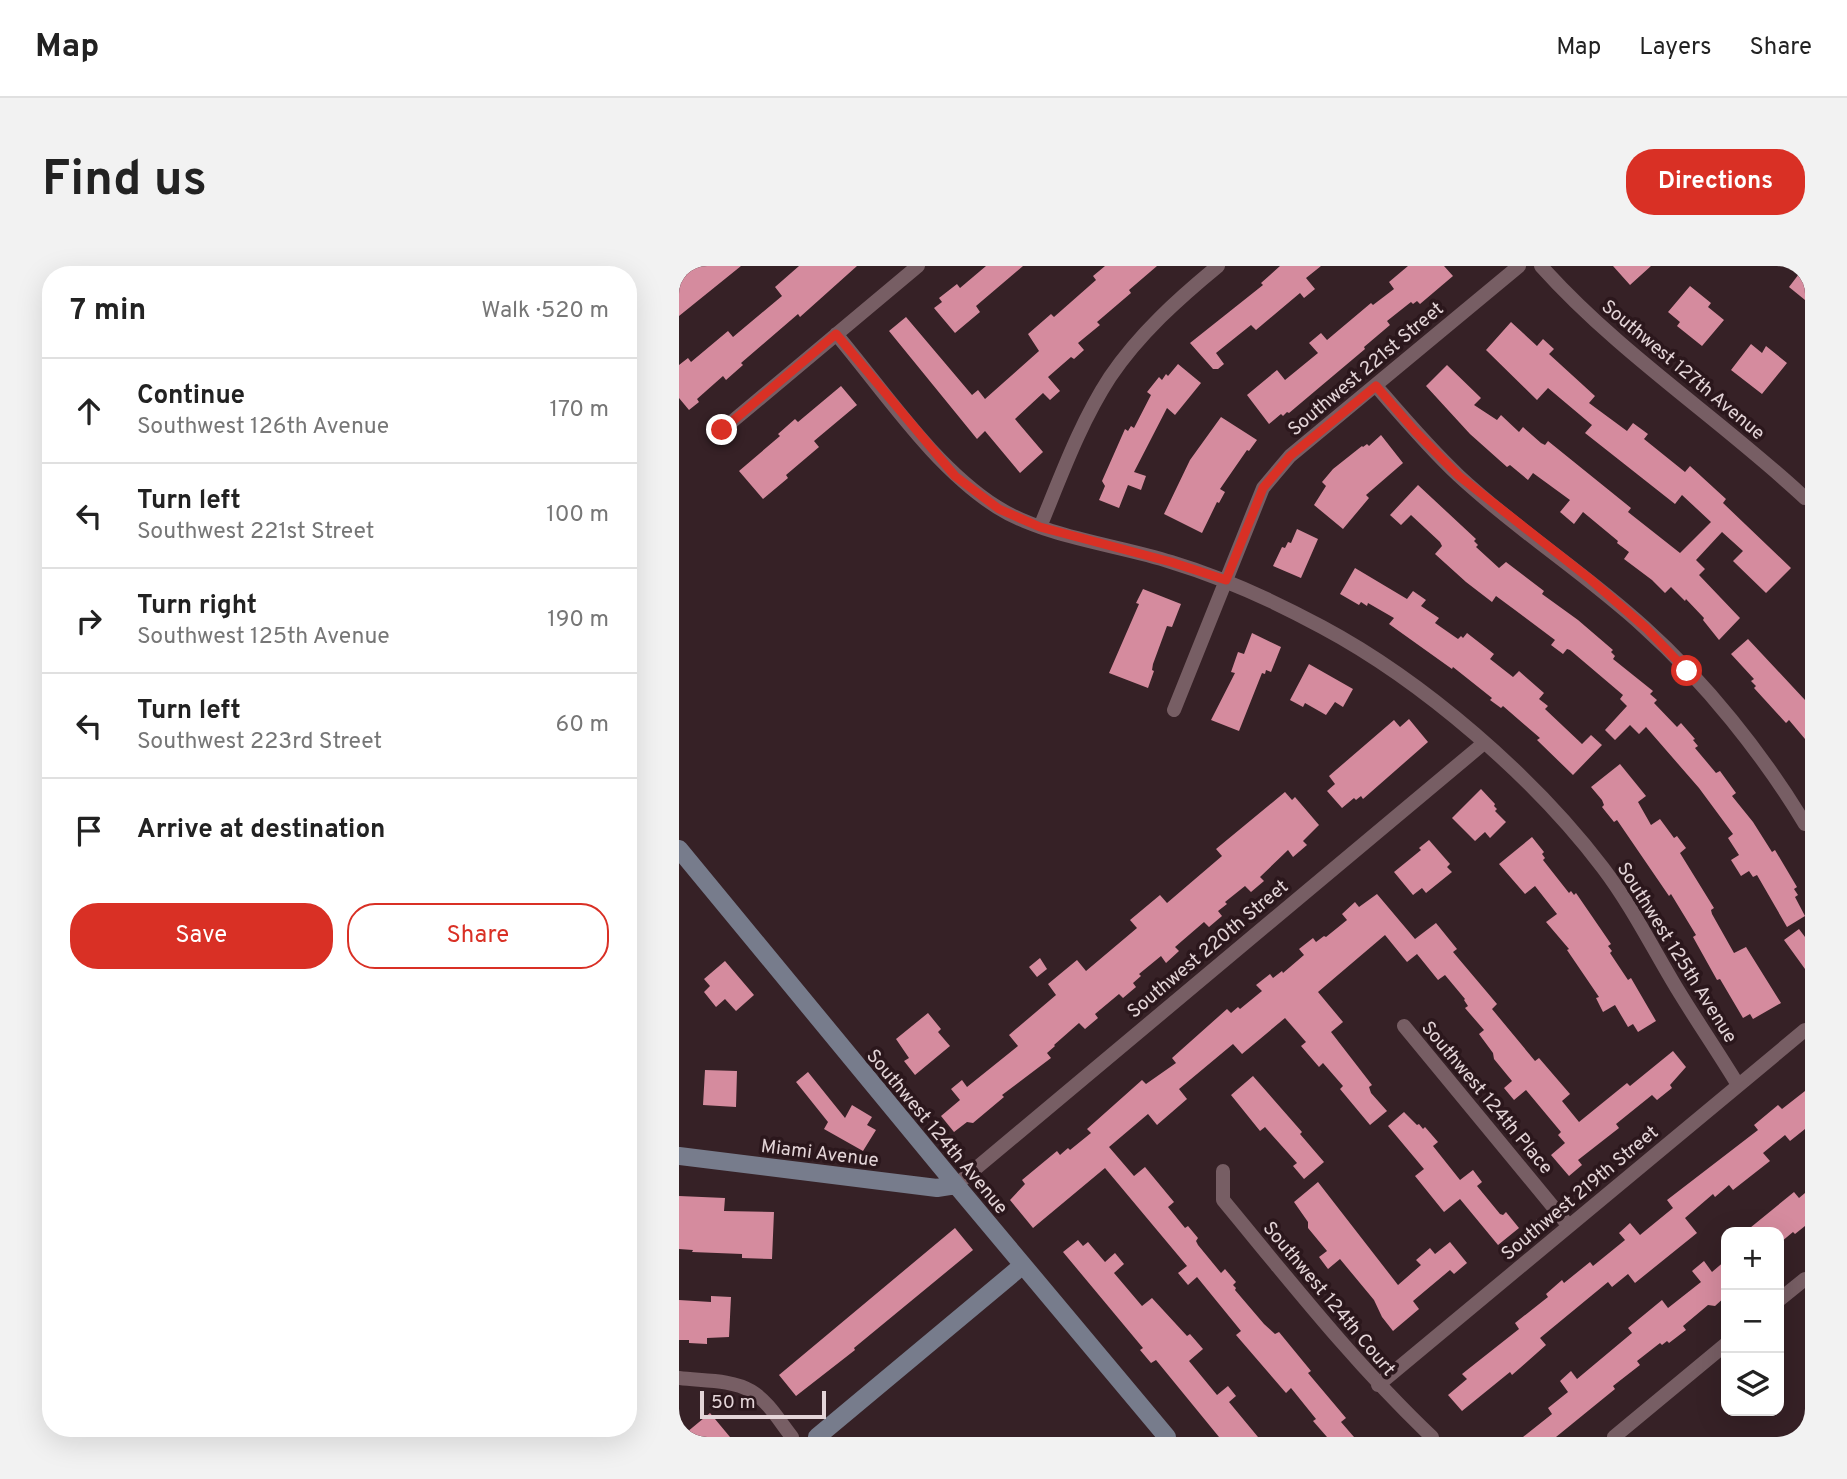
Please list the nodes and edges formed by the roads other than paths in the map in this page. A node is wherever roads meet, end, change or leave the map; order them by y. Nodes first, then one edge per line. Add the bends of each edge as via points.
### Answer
1 (918, 266) edge
2 (1218, 266) edge
3 (1519, 266) edge
4 (1541, 266) edge
5 (836, 334) junction
6 (1376, 386) junction
7 (722, 430) dead end
8 (1805, 498) edge
9 (1040, 527) junction
10 (1226, 580) junction
11 (1174, 709) dead end
12 (1484, 743) junction
13 (1805, 824) edge
14 (679, 849) edge
15 (1404, 1026) dead end
16 (1805, 1030) edge
17 (1738, 1085) junction
18 (679, 1156) edge
19 (1223, 1171) dead end
20 (956, 1185) junction
21 (1568, 1225) junction
22 (1023, 1265) junction
23 (1805, 1279) edge
24 (1784, 1296) edge
25 (1721, 1348) edge
26 (679, 1378) edge
27 (1378, 1385) junction
28 (792, 1437) edge
29 (817, 1437) edge
30 (1167, 1437) edge
31 (1432, 1437) edge
32 (1614, 1437) edge

1 - 5 street
2 - 9 street via 1148,330 1111,376 1079,432
3 - 6 street, Southwest 221st Street
4 - 8 street, Southwest 127th Avenue via 1615,340 1748,446
5 - 7 street
5 - 9 street, Southwest 125th Avenue via 955,476 999,509
6 - 10 street, Southwest 221st Street via 1290,456 1263,488
6 - 13 street via 1459,476 1646,628 1735,725
9 - 10 street, Southwest 125th Avenue
10 - 11 street, Southwest 221st Street
10 - 12 street, Southwest 125th Avenue via 1323,627 1389,668
12 - 17 street, Southwest 125th Avenue via 1542,798 1604,869
12 - 20 street, Southwest 220th Street
14 - 20 street, Southwest 124th Avenue
15 - 21 street, Southwest 124th Place
16 - 17 street, Southwest 219th Street
17 - 21 street, Southwest 219th Street
18 - 20 street, Miami Avenue via 937,1188
19 - 27 street, Southwest 124th Court via 1223,1200
20 - 22 street, Southwest 124th Avenue
21 - 27 street, Southwest 219th Street
22 - 29 street
22 - 30 street, Southwest 124th Avenue
23 - 24 street
25 - 32 street
26 - 28 street via 751,1391
27 - 31 street, Southwest 124th Court

